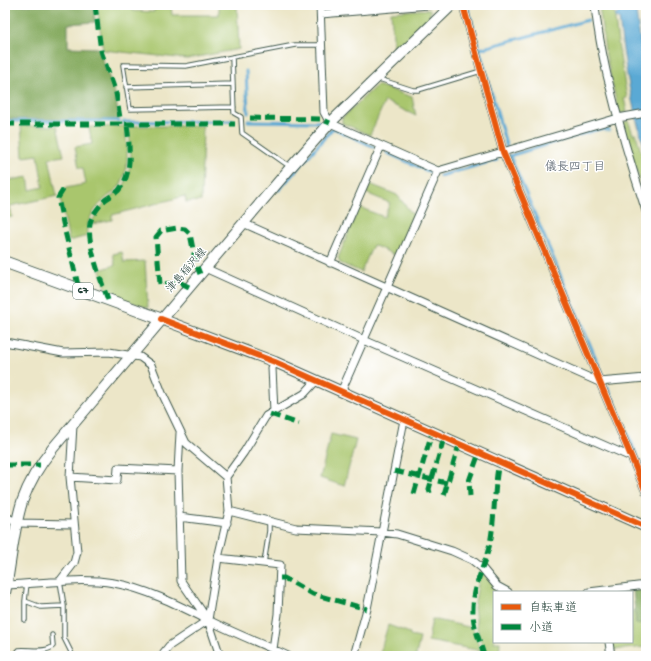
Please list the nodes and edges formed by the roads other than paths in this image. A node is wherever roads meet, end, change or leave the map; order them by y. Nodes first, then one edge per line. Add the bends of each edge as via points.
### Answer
1 (320, 5) edge
2 (429, 5) edge
3 (463, 5) edge
4 (595, 5) edge
5 (646, 5) edge
6 (448, 6) edge
7 (646, 9) edge
8 (321, 14) junction
9 (322, 45) junction
10 (232, 57) junction
11 (481, 71) junction
12 (376, 78) junction
13 (233, 84) junction
14 (126, 87) junction
15 (234, 107) junction
16 (646, 113) edge
17 (618, 118) junction
18 (330, 123) junction
19 (381, 146) junction
20 (503, 152) junction
21 (290, 167) junction
22 (438, 171) junction
23 (646, 211) edge
24 (243, 223) junction
25 (5, 262) edge
26 (330, 263) junction
27 (205, 268) junction
28 (386, 288) junction
29 (161, 319) junction
30 (364, 340) junction
31 (5, 342) edge
32 (131, 355) junction
33 (275, 362) junction
34 (646, 378) edge
35 (316, 381) junction
36 (599, 382) junction
37 (341, 392) junction
38 (274, 412) junction
39 (404, 420) junction
40 (73, 424) junction
41 (180, 430) junction
42 (631, 457) junction
43 (178, 471) junction
44 (70, 477) junction
45 (226, 477) junction
46 (646, 492) edge
47 (229, 511) junction
48 (5, 516) edge
49 (179, 517) junction
50 (269, 521) junction
51 (17, 522) junction
52 (226, 523) junction
53 (74, 524) junction
54 (646, 527) edge
55 (382, 532) junction
56 (218, 558) junction
57 (264, 564) junction
58 (60, 581) junction
59 (27, 584) junction
60 (646, 585) edge
61 (6, 588) edge
62 (506, 591) edge
63 (602, 591) edge
64 (25, 601) junction
65 (64, 606) junction
66 (25, 620) dead end
67 (208, 620) junction
68 (52, 635) dead end
69 (609, 643) edge
70 (273, 649) junction
71 (45, 651) junction
72 (72, 654) dead end
73 (284, 655) edge
74 (14, 656) edge
75 (45, 656) edge
76 (161, 656) edge
77 (220, 656) edge
78 (354, 656) edge
79 (611, 656) edge

1 - 8 street
2 - 8 street
3 - 11 street
4 - 17 street
5 - 7 street
6 - 12 main road, 津島稲沢線
8 - 9 street
9 - 10 lane via 295,45
9 - 18 street via 324,112
10 - 13 lane
10 - 14 lane via 186,66 123,65
11 - 12 lane via 418,90
11 - 20 street
12 - 18 main road, 津島稲沢線
13 - 14 lane
13 - 15 lane
14 - 15 lane via 130,109
15 - 21 lane via 234,113 241,117 242,133
16 - 17 street
17 - 20 street
17 - 23 street
18 - 19 street
18 - 21 main road, 津島稲沢線
19 - 22 street
19 - 26 street
20 - 22 street
20 - 36 street
21 - 24 main road, 津島稲沢線
22 - 28 street
24 - 26 street
24 - 27 main road, 津島稲沢線
25 - 29 main road, 67
26 - 28 street
27 - 29 main road, 津島稲沢線
27 - 30 street
28 - 30 street
28 - 36 street
29 - 32 main road, 津島稲沢線
29 - 33 main road
30 - 37 street
30 - 42 street
31 - 32 street via 63,353 109,352
32 - 40 main road, 津島稲沢線
32 - 41 street via 140,357 151,365
33 - 35 main road
33 - 38 street via 272,368
34 - 36 street
35 - 37 main road
35 - 38 street via 304,394
36 - 42 street
37 - 39 main road
38 - 45 street via 266,416
39 - 54 main road
39 - 55 street
40 - 44 street
40 - 51 main road, 津島稲沢線 via 40,465 22,501
41 - 43 street
41 - 45 street via 186,442
42 - 46 street
43 - 44 street via 118,468 117,480
43 - 49 street
44 - 53 street
45 - 47 street
47 - 50 street
47 - 52 street
48 - 51 street
49 - 52 street
49 - 67 street via 181,581
50 - 55 street via 296,528
50 - 57 lane
51 - 53 street
51 - 61 main road, 津島稲沢線
52 - 56 street
53 - 58 street via 77,552 74,563
55 - 62 street via 398,534 472,560
55 - 78 street via 367,609
56 - 57 street
56 - 67 street
57 - 70 street via 280,565 278,614
58 - 59 street
58 - 65 lane
58 - 67 street via 114,584 145,591
59 - 61 street
59 - 64 lane
60 - 63 street
64 - 65 lane via 41,607
64 - 66 lane
65 - 72 lane via 64,638
67 - 70 street
67 - 76 street via 169,646
67 - 77 street
68 - 71 lane via 53,646
69 - 79 street
70 - 73 street
71 - 74 lane via 19,650
71 - 75 lane

